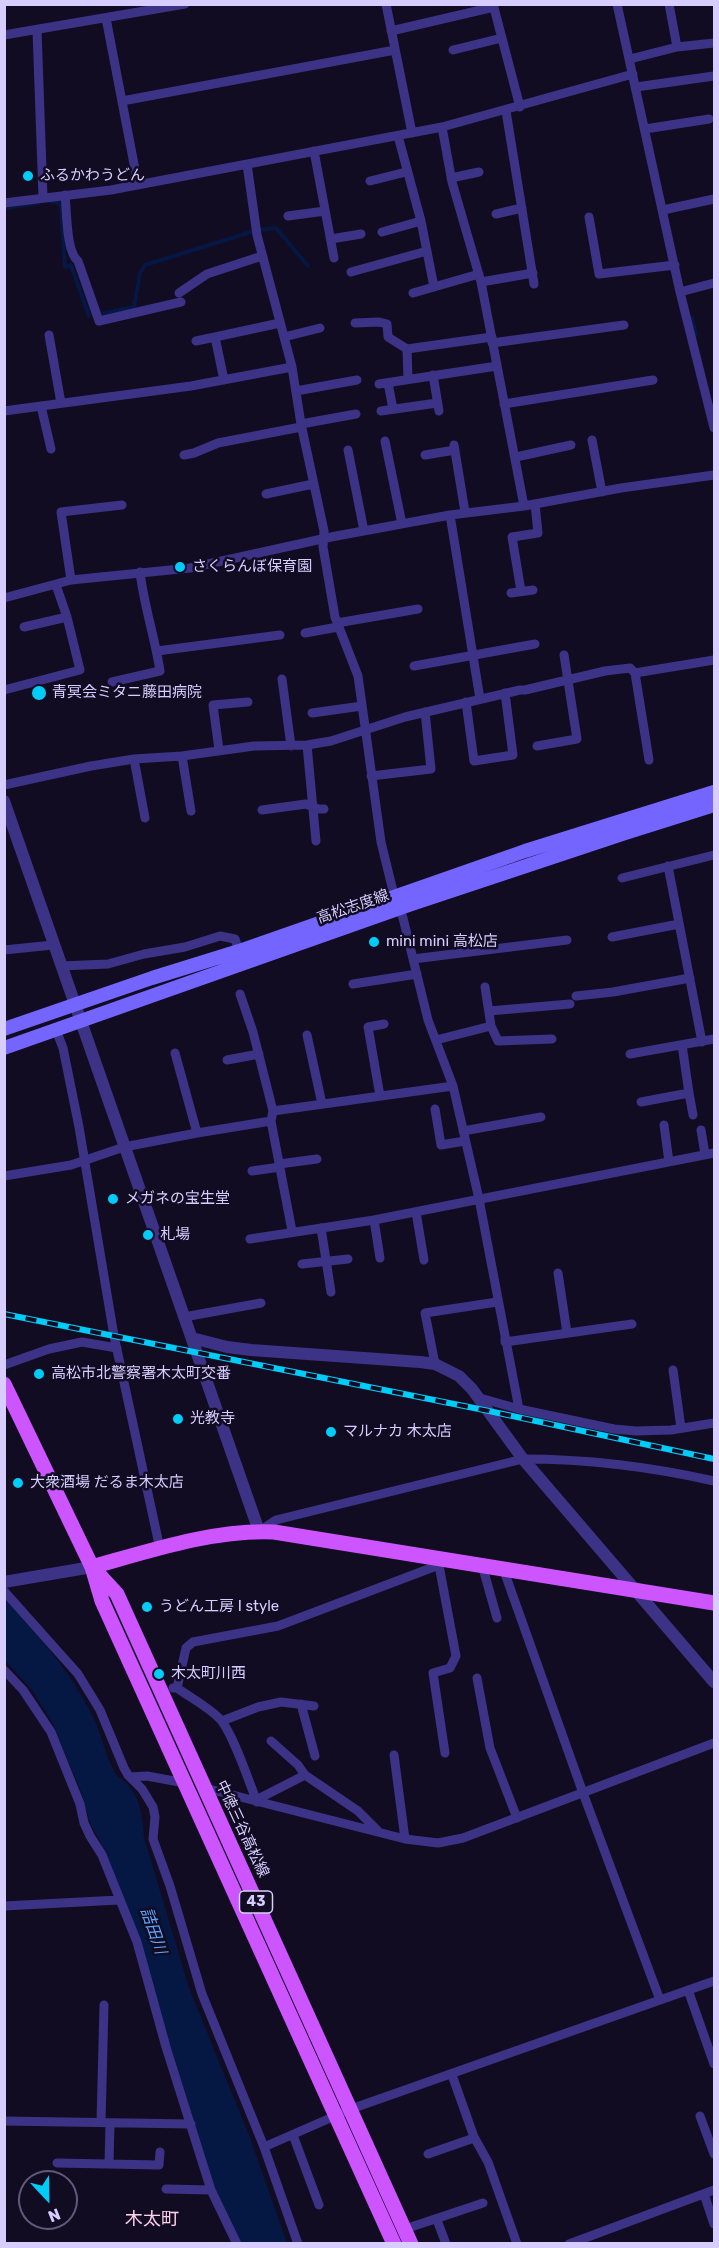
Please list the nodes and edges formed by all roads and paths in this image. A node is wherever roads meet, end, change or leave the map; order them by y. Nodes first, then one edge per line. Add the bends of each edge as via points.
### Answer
1 (185, 4) edge
2 (386, 4) edge
3 (618, 4) edge
4 (669, 4) edge
5 (494, 6) edge
6 (158, 7) edge
7 (106, 18) junction
8 (37, 30) junction
9 (391, 31) junction
10 (4, 35) edge
11 (502, 38) junction
12 (714, 43) edge
13 (677, 47) junction
14 (395, 50) junction
15 (453, 50) dead end
16 (630, 59) junction
17 (633, 74) junction
18 (714, 76) edge
19 (636, 87) junction
20 (122, 101) junction
21 (520, 107) junction
22 (506, 111) junction
23 (709, 119) dead end
24 (442, 127) junction
25 (645, 129) junction
26 (412, 133) junction
27 (398, 136) junction
28 (314, 151) junction
29 (247, 164) junction
30 (406, 172) junction
31 (479, 172) dead end
32 (451, 178) junction
33 (370, 181) dead end
34 (138, 184) junction
35 (65, 195) junction
36 (43, 197) junction
37 (714, 199) edge
38 (4, 203) edge
39 (522, 208) junction
40 (663, 210) junction
41 (325, 211) junction
42 (495, 214) dead end
43 (288, 216) dead end
44 (588, 217) dead end
45 (421, 221) junction
46 (382, 232) dead end
47 (361, 234) dead end
48 (331, 239) junction
49 (427, 251) junction
50 (262, 256) junction
51 (334, 258) dead end
52 (675, 265) junction
53 (351, 272) dead end
54 (533, 273) junction
55 (480, 278) junction
56 (714, 283) edge
57 (534, 284) dead end
58 (434, 287) junction
59 (681, 292) junction
60 (413, 293) dead end
61 (280, 323) junction
62 (355, 323) dead end
63 (624, 325) dead end
64 (320, 328) dead end
65 (49, 335) dead end
66 (215, 337) junction
67 (284, 337) junction
68 (492, 340) junction
69 (196, 341) dead end
70 (407, 350) junction
71 (496, 366) junction
72 (292, 368) junction
73 (432, 375) junction
74 (714, 378) edge
75 (408, 379) junction
76 (357, 380) dead end
77 (653, 380) dead end
78 (703, 380) junction
79 (224, 381) junction
80 (297, 391) junction
81 (61, 404) junction
82 (504, 404) junction
83 (41, 406) junction
84 (393, 409) junction
85 (4, 411) edge
86 (381, 411) dead end
87 (356, 414) dead end
88 (301, 425) junction
89 (714, 428) edge
90 (592, 440) dead end
91 (385, 441) dead end
92 (571, 445) dead end
93 (51, 449) dead end
94 (348, 450) dead end
95 (184, 455) dead end
96 (425, 455) dead end
97 (516, 457) junction
98 (714, 475) edge
99 (313, 484) junction
100 (602, 492) junction
101 (266, 494) dead end
102 (535, 504) junction
103 (122, 505) dead end
104 (524, 506) junction
105 (465, 512) junction
106 (450, 515) junction
107 (402, 524) junction
108 (364, 531) junction
109 (324, 539) junction
110 (140, 572) junction
111 (71, 580) junction
112 (56, 585) junction
113 (533, 590) dead end
114 (4, 598) edge
115 (418, 609) dead end
116 (67, 617) junction
117 (338, 625) junction
118 (24, 627) dead end
119 (305, 633) dead end
120 (280, 635) dead end
121 (535, 644) dead end
122 (157, 651) junction
123 (564, 655) dead end
124 (472, 656) junction
125 (714, 660) edge
126 (414, 666) dead end
127 (635, 673) junction
128 (282, 680) dead end
129 (568, 681) junction
130 (112, 682) dead end
131 (4, 690) edge
132 (505, 693) junction
133 (480, 699) junction
134 (248, 702) dead end
135 (466, 702) junction
136 (362, 706) junction
137 (425, 712) junction
138 (312, 713) dead end
139 (365, 729) junction
140 (307, 745) junction
141 (291, 746) junction
142 (537, 746) dead end
143 (219, 750) junction
144 (182, 756) junction
145 (134, 759) junction
146 (649, 760) dead end
147 (371, 776) junction
148 (4, 785) edge
149 (714, 792) edge
150 (4, 801) edge
151 (714, 805) edge
152 (313, 807) junction
153 (324, 808) dead end
154 (262, 810) dead end
155 (191, 811) dead end
156 (145, 818) dead end
157 (316, 842) dead end
158 (714, 855) edge
159 (668, 866) junction
160 (622, 878) dead end
161 (398, 903) junction
162 (679, 924) junction
163 (612, 937) dead end
164 (567, 940) dead end
165 (54, 945) junction
166 (4, 950) edge
167 (239, 951) junction
168 (413, 959) junction
169 (61, 966) junction
170 (417, 974) junction
171 (690, 978) junction
172 (352, 984) dead end
173 (485, 987) dead end
174 (240, 994) dead end
175 (576, 996) dead end
176 (570, 1004) dead end
177 (75, 1005) junction
178 (489, 1011) junction
179 (81, 1022) junction
180 (384, 1024) dead end
181 (491, 1026) junction
182 (4, 1029) edge
183 (56, 1030) junction
184 (307, 1035) dead end
185 (552, 1039) dead end
186 (714, 1039) edge
187 (436, 1040) junction
188 (702, 1042) junction
189 (682, 1045) junction
190 (4, 1048) edge
191 (175, 1053) dead end
192 (259, 1054) junction
193 (630, 1054) dead end
194 (227, 1060) dead end
195 (453, 1086) junction
196 (689, 1093) junction
197 (380, 1096) junction
198 (641, 1102) dead end
199 (322, 1104) junction
200 (435, 1109) dead end
201 (693, 1115) dead end
202 (272, 1116) junction
203 (541, 1117) dead end
204 (664, 1125) dead end
205 (701, 1130) dead end
206 (463, 1131) junction
207 (197, 1133) junction
208 (465, 1141) junction
209 (124, 1147) junction
210 (710, 1154) edge
211 (317, 1159) dead end
212 (86, 1161) junction
213 (669, 1162) junction
214 (279, 1165) junction
215 (252, 1171) dead end
216 (4, 1176) edge
217 (479, 1199) junction
218 (416, 1212) junction
219 (374, 1220) junction
220 (321, 1228) junction
221 (292, 1231) junction
222 (250, 1239) dead end
223 (380, 1258) dead end
224 (348, 1259) dead end
225 (424, 1260) dead end
226 (326, 1262) junction
227 (302, 1264) dead end
228 (491, 1268) junction
229 (558, 1273) dead end
230 (331, 1292) dead end
231 (497, 1302) junction
232 (261, 1303) dead end
233 (184, 1317) junction
234 (632, 1324) dead end
235 (567, 1333) junction
236 (192, 1338) junction
237 (506, 1342) junction
238 (117, 1348) junction
239 (435, 1364) junction
240 (4, 1365) edge
241 (673, 1370) dead end
242 (4, 1384) edge
243 (480, 1398) junction
244 (519, 1409) junction
245 (714, 1423) edge
246 (681, 1428) junction
247 (523, 1459) junction
248 (714, 1481) edge
249 (259, 1532) junction
250 (160, 1549) junction
251 (439, 1562) junction
252 (482, 1565) junction
253 (92, 1567) junction
254 (503, 1568) junction
255 (4, 1582) edge
256 (4, 1591) edge
257 (637, 1591) junction
258 (714, 1603) edge
259 (497, 1618) dead end
260 (4, 1670) edge
261 (477, 1678) dead end
262 (714, 1682) edge
263 (177, 1688) junction
264 (159, 1689) junction
265 (302, 1704) junction
266 (314, 1706) dead end
267 (222, 1721) junction
268 (271, 1741) dead end
269 (714, 1743) edge
270 (445, 1753) dead end
271 (394, 1755) dead end
272 (315, 1756) dead end
273 (305, 1775) junction
274 (130, 1777) junction
275 (183, 1782) junction
276 (203, 1787) junction
277 (583, 1793) junction
278 (256, 1801) junction
279 (517, 1818) junction
280 (380, 1832) junction
281 (405, 1839) junction
282 (119, 1900) junction
283 (4, 1906) edge
284 (714, 1981) edge
285 (688, 1990) junction
286 (660, 2000) junction
287 (104, 2005) dead end
288 (714, 2064) edge
289 (452, 2075) junction
290 (344, 2112) junction
291 (700, 2116) dead end
292 (4, 2121) edge
293 (105, 2123) junction
294 (191, 2124) junction
295 (292, 2135) junction
296 (474, 2138) junction
297 (264, 2147) junction
298 (160, 2152) dead end
299 (428, 2154) dead end
300 (714, 2154) edge
301 (57, 2163) dead end
302 (109, 2164) junction
303 (166, 2189) dead end
304 (211, 2190) junction
305 (714, 2190) edge
306 (704, 2194) junction
307 (483, 2204) dead end
308 (319, 2205) dead end
309 (437, 2220) junction
310 (714, 2224) edge
311 (408, 2236) edge
312 (237, 2244) edge
313 (298, 2244) edge
314 (394, 2244) edge
315 (446, 2244) edge
316 (517, 2244) edge
317 (569, 2244) edge

1 - 6 street
2 - 9 street
3 - 16 street
4 - 13 street
5 - 9 street
5 - 11 street
6 - 7 street
7 - 8 street
7 - 20 street
8 - 10 street
8 - 36 street
9 - 14 street
11 - 15 street
11 - 21 street
12 - 13 street
13 - 16 street
14 - 20 street
14 - 26 street
16 - 17 street
17 - 19 street
17 - 21 street
18 - 19 street
19 - 25 street
20 - 34 street
21 - 22 street
22 - 24 street
22 - 39 street
23 - 25 street
24 - 26 street
24 - 32 street
25 - 40 street
26 - 27 street
27 - 28 street
27 - 30 street
28 - 29 street
28 - 41 street
29 - 34 street
29 - 50 street
30 - 33 street
30 - 45 street
31 - 32 street
32 - 55 street
34 - 35 street
35 - 36 street
35 - 50 street via 70,249 99,321 180,298 207,274
36 - 38 street
37 - 40 street
39 - 42 street
39 - 54 street
40 - 52 street
41 - 43 street
41 - 48 street
44 - 52 street via 599,274
45 - 46 street
45 - 49 street
47 - 48 street
48 - 51 street
49 - 53 street
49 - 58 street
50 - 61 street
52 - 59 street
54 - 55 street
54 - 57 street
55 - 58 street
55 - 68 street
56 - 59 street
58 - 60 street
59 - 78 street
61 - 66 street
61 - 67 street
62 - 70 street via 387,324 388,337
63 - 68 street
64 - 67 street
65 - 81 street
66 - 69 street
66 - 79 street
67 - 72 street
68 - 70 street
68 - 71 street
70 - 75 street
71 - 73 street
71 - 82 street
72 - 79 street
72 - 80 street
73 - 75 street
73 - 84 street via 438,407
74 - 78 street
75 - 84 street via 383,383
76 - 80 street
77 - 82 street
78 - 89 street
79 - 81 street
80 - 88 street
81 - 83 street
82 - 97 street
83 - 85 street
83 - 93 street
84 - 86 street
87 - 88 street
88 - 95 street via 218,443
88 - 99 street
90 - 100 street
91 - 107 street
92 - 97 street
94 - 108 street
96 - 105 street via 455,447
97 - 104 street
98 - 100 street
99 - 101 street
99 - 109 street
100 - 102 street
102 - 104 street
102 - 113 street via 538,533 512,537 516,592
103 - 111 street via 61,512
104 - 105 street
105 - 106 street
106 - 107 street
106 - 124 street
107 - 108 street
108 - 109 street
109 - 110 street via 200,567
109 - 117 street
110 - 111 street
110 - 122 street
111 - 112 street
112 - 114 street
112 - 116 street
115 - 117 street
116 - 118 street
116 - 131 street via 80,670
117 - 119 street
117 - 136 street via 358,676
120 - 122 street
121 - 124 street
122 - 130 street via 160,671
123 - 129 street
124 - 126 street
124 - 133 street
125 - 127 street
127 - 129 street via 630,668
127 - 146 street
128 - 141 street
129 - 132 street
129 - 142 street via 577,739
132 - 133 street
132 - 135 street via 513,755 474,762
133 - 135 street
134 - 143 street via 213,705
135 - 137 street
136 - 138 street
136 - 139 street
137 - 139 street
137 - 147 street via 431,769
139 - 140 street
139 - 147 street
140 - 141 street
140 - 152 street
141 - 143 street
143 - 144 street
144 - 145 street
144 - 155 street
145 - 148 street
145 - 156 street
147 - 161 street via 381,842
149 - 161 main road, 高松志度線 via 525,851
150 - 165 street
151 - 161 main road, 高松志度線
152 - 153 street
152 - 154 street via 306,804
152 - 157 street
158 - 159 street
159 - 160 street
159 - 162 street
161 - 167 main road, 高松志度線
161 - 168 street
161 - 179 main road, 高松志度線
162 - 163 street
162 - 171 street
164 - 168 street
165 - 166 street
165 - 169 street
167 - 169 street via 235,939 220,936 108,964
167 - 177 main road, 高松志度線
168 - 170 street
169 - 177 street
170 - 172 street
170 - 187 street
171 - 175 street
171 - 188 street
173 - 178 street
174 - 192 street
176 - 178 street
177 - 179 street
177 - 182 main road, 高松志度線
178 - 181 street
179 - 183 main road, 高松志度線
179 - 209 street
180 - 197 street via 368,1027
181 - 185 street via 498,1041
181 - 187 street
183 - 190 main road, 高松志度線
183 - 212 street
184 - 199 street
186 - 188 street
187 - 195 street
188 - 189 street
189 - 193 street
189 - 196 street
191 - 207 street
192 - 194 street
192 - 202 street
195 - 197 street
195 - 206 street
196 - 198 street
196 - 201 street
197 - 199 street
199 - 202 street
200 - 208 street via 441,1145
202 - 207 street
202 - 214 street
203 - 206 street
204 - 213 street
205 - 210 street
206 - 208 street
207 - 209 street
208 - 217 street
209 - 212 street
209 - 233 street
210 - 213 street
211 - 214 street
212 - 216 street
212 - 238 street
213 - 217 street
214 - 215 street
214 - 221 street
217 - 218 street
217 - 228 street
218 - 219 street
218 - 225 street
219 - 220 street
219 - 223 street
220 - 221 street
220 - 226 street
221 - 222 street
224 - 226 street
226 - 227 street
226 - 230 street
228 - 231 street
228 - 237 street
229 - 235 street
231 - 237 street
231 - 239 street via 425,1313
232 - 233 street
233 - 236 street
234 - 235 street
235 - 237 street
236 - 239 street via 251,1350
236 - 249 street
237 - 244 street
238 - 240 street via 82,1342
238 - 250 street
239 - 243 street via 459,1376
241 - 246 street
242 - 253 main road, 中徳三谷高松線 / 43
243 - 244 street
243 - 247 street
244 - 246 street via 614,1429
245 - 246 street
247 - 248 street via 588,1461
247 - 249 street via 276,1520
247 - 257 street
249 - 250 main road
249 - 251 main road
250 - 253 main road
251 - 252 main road
251 - 263 street via 278,1626 193,1642 186,1648
251 - 270 street via 456,1656 450,1668 433,1673
252 - 254 main road
252 - 259 street
253 - 255 street
253 - 264 main road, 中徳三谷高松線 / 43 via 117,1594
253 - 275 main road, 中徳三谷高松線 / 43 via 102,1601
254 - 257 main road
254 - 277 street
256 - 274 street via 78,1674 100,1710
257 - 258 main road
257 - 262 street
260 - 282 street via 51,1732 84,1823
261 - 279 street via 490,1749
263 - 264 street
263 - 267 street
264 - 276 main road, 中徳三谷高松線 / 43
265 - 266 street
265 - 267 street via 281,1702
265 - 272 street
267 - 278 street
268 - 273 street
269 - 277 street
271 - 281 street
273 - 278 street
273 - 280 street via 358,1811
274 - 275 street
274 - 297 street via 153,1807 153,1839 202,1994
275 - 276 street
275 - 290 main road, 中徳三谷高松線 / 43
276 - 278 street
276 - 290 main road, 中徳三谷高松線 / 43
277 - 279 street
277 - 286 street
278 - 280 street
279 - 281 street via 451,1842
280 - 281 street
282 - 283 street
282 - 294 street via 137,1942
284 - 285 street
285 - 286 street
285 - 288 street
286 - 289 street
287 - 293 street
289 - 290 street
289 - 296 street
290 - 295 street
290 - 311 main road, 中徳三谷高松線 / 43
290 - 314 main road, 中徳三谷高松線 / 43
291 - 300 street
292 - 293 street
293 - 294 street
293 - 302 street
294 - 304 street
295 - 297 street
295 - 308 street
296 - 299 street
296 - 316 street via 488,2163
297 - 313 street
298 - 302 street via 159,2165
301 - 302 street
303 - 304 street
304 - 312 street
305 - 306 street
306 - 310 street
306 - 317 street
307 - 309 street
309 - 311 street
309 - 315 street

